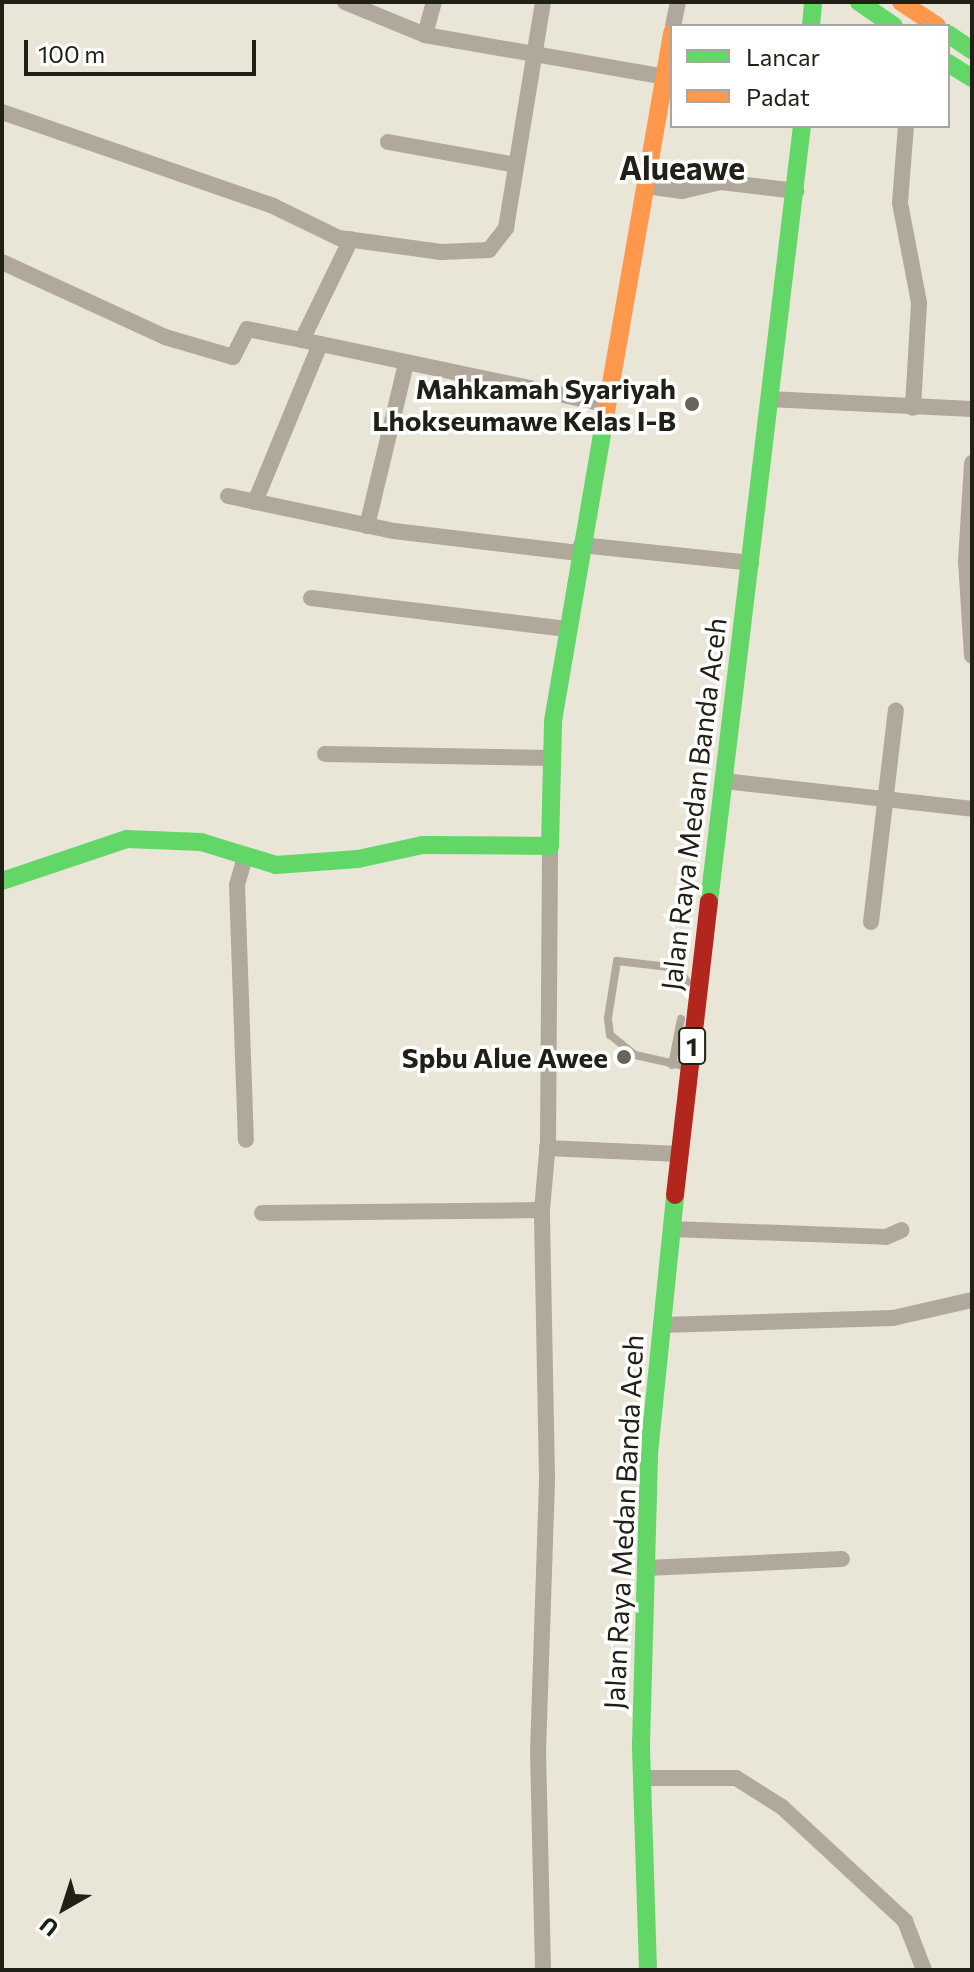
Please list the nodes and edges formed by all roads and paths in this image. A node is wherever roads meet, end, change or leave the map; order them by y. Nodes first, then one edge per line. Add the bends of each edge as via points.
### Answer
1 (345, 2) edge
2 (434, 2) edge
3 (543, 2) edge
4 (678, 2) edge
5 (813, 2) edge
6 (859, 2) edge
7 (901, 2) edge
8 (673, 24) edge
9 (811, 24) edge
10 (891, 24) edge
11 (934, 24) edge
12 (425, 35) junction
13 (950, 35) edge
14 (972, 50) edge
15 (670, 56) edge
16 (534, 57) junction
17 (950, 64) edge
18 (668, 78) edge
19 (972, 78) edge
20 (2, 112) edge
21 (802, 128) edge
22 (906, 128) edge
23 (388, 142) dead end
24 (516, 165) junction
25 (646, 186) junction
26 (796, 191) junction
27 (351, 239) junction
28 (2, 262) edge
29 (302, 340) junction
30 (320, 344) junction
31 (406, 364) junction
32 (769, 399) junction
33 (607, 404) junction
34 (913, 408) junction
35 (972, 409) edge
36 (972, 463) edge
37 (228, 496) dead end
38 (255, 502) junction
39 (367, 526) junction
40 (580, 549) junction
41 (751, 563) junction
42 (311, 598) dead end
43 (567, 629) junction
44 (972, 656) edge
45 (896, 710) dead end
46 (325, 754) dead end
47 (548, 758) junction
48 (724, 781) junction
49 (885, 799) junction
50 (972, 809) edge
51 (550, 846) junction
52 (245, 857) junction
53 (2, 881) edge
54 (871, 922) dead end
55 (685, 993) dead end
56 (683, 1007) dead end
57 (681, 1066) junction
58 (246, 1140) dead end
59 (547, 1148) junction
60 (679, 1154) junction
61 (542, 1210) junction
62 (262, 1213) dead end
63 (671, 1229) junction
64 (902, 1230) dead end
65 (972, 1300) edge
66 (661, 1325) junction
67 (842, 1559) dead end
68 (646, 1568) junction
69 (642, 1778) junction
70 (543, 1970) edge
71 (648, 1970) edge
72 (924, 1970) edge

1 - 12 street
2 - 12 street
3 - 16 street
4 - 8 street
5 - 9 main road
6 - 10 main road
7 - 11 main road
12 - 16 street
13 - 14 main road
15 - 18 main road
16 - 18 street
16 - 24 street
17 - 19 main road
18 - 25 main road
20 - 27 street via 273,206
21 - 26 main road, Jalan Raya Medan Banda Aceh / 1
22 - 34 street via 900,203 919,303
23 - 24 street
24 - 27 street via 506,228 489,250 441,252
25 - 26 street via 682,191 721,182
25 - 33 main road
26 - 32 main road, Jalan Raya Medan Banda Aceh / 1
27 - 29 street
28 - 29 street via 115,316 228,358 247,329
29 - 30 street
30 - 31 street
30 - 38 street
31 - 33 street
31 - 39 street
32 - 34 street
32 - 41 main road, Jalan Raya Medan Banda Aceh / 1
33 - 40 main road
34 - 35 street
36 - 44 street via 966,561
37 - 38 street
38 - 39 street
39 - 40 street
40 - 41 street
40 - 43 main road
41 - 48 main road, Jalan Raya Medan Banda Aceh / 1
42 - 43 street
43 - 47 main road
45 - 49 street
46 - 47 street
47 - 51 main road
48 - 49 street
48 - 57 main road, Jalan Raya Medan Banda Aceh / 1
49 - 50 street
49 - 54 street
51 - 52 main road via 422,845 308,865
51 - 59 street
52 - 53 main road via 201,842 127,839
52 - 58 street via 237,885
55 - 57 lane via 688,978 678,968 622,960 614,967 610,1035 635,1055
56 - 57 lane
57 - 60 main road, Jalan Raya Medan Banda Aceh / 1
59 - 60 street
59 - 61 street
60 - 63 main road, Jalan Raya Medan Banda Aceh / 1
61 - 62 street
61 - 70 street via 547,1477 538,1907
63 - 64 street via 886,1237
63 - 66 main road, Jalan Raya Medan Banda Aceh / 1
65 - 66 street via 893,1318
66 - 68 main road, Jalan Raya Medan Banda Aceh / 1 via 649,1453
67 - 68 street
68 - 69 main road, Jalan Raya Medan Banda Aceh / 1
69 - 71 main road, Jalan Raya Medan Banda Aceh / 1
69 - 72 street via 736,1778 782,1807 905,1921

